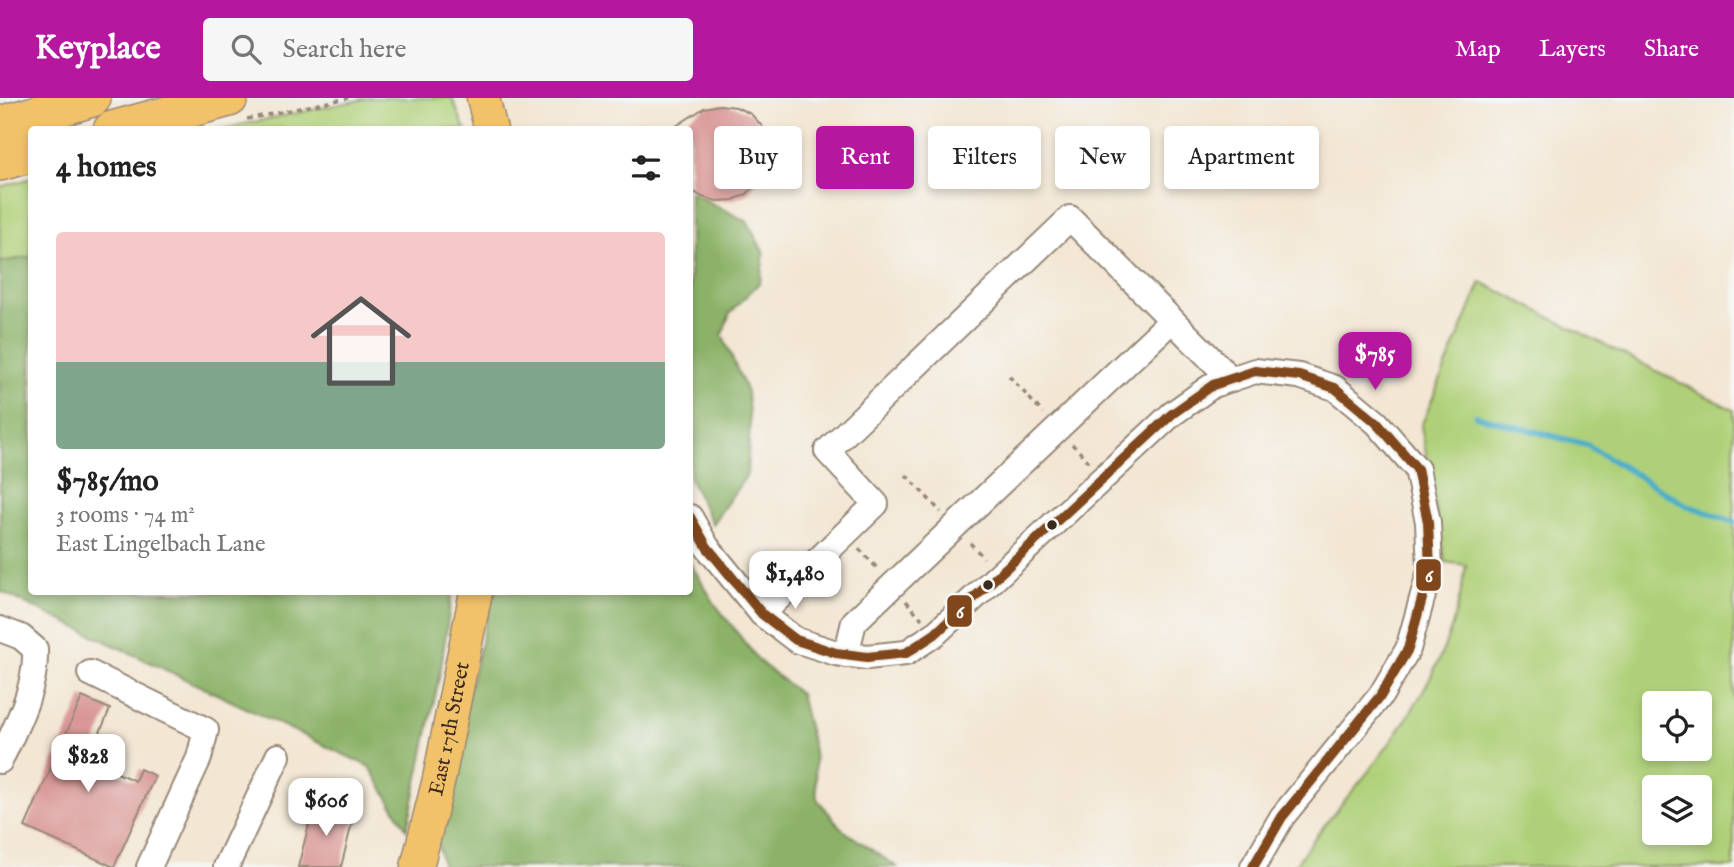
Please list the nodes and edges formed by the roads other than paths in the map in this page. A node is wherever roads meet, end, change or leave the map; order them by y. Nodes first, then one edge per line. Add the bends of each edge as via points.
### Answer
1 (92, 98) edge
2 (483, 98) edge
3 (234, 110) edge
4 (0, 125) edge
5 (136, 126) edge
6 (490, 126) edge
7 (28, 154) edge
8 (0, 162) edge
9 (1172, 320) junction
10 (1231, 379) junction
11 (693, 522) edge
12 (475, 595) edge
13 (762, 614) junction
14 (0, 629) edge
15 (846, 655) junction
16 (90, 673) dead end
17 (278, 756) dead end
18 (0, 761) edge
19 (149, 867) edge
20 (226, 867) edge
21 (417, 867) edge
22 (1253, 867) edge

1 - 4 highway
2 - 6 main road
3 - 5 highway
7 - 8 highway
9 - 10 street
9 - 13 street via 1070,218 827,451 876,504
9 - 15 street via 854,622
10 - 15 street via 1213,385 1172,414 934,634 906,653
10 - 22 street via 1255,371 1299,376 1335,388 1377,423 1418,470 1428,522 1430,570 1408,649 1381,695 1282,817
11 - 13 street via 707,547
12 - 21 main road, East 17th Street
13 - 15 street via 796,640
14 - 18 street via 35,649 36,667
16 - 19 street via 206,730 199,758
17 - 20 street

